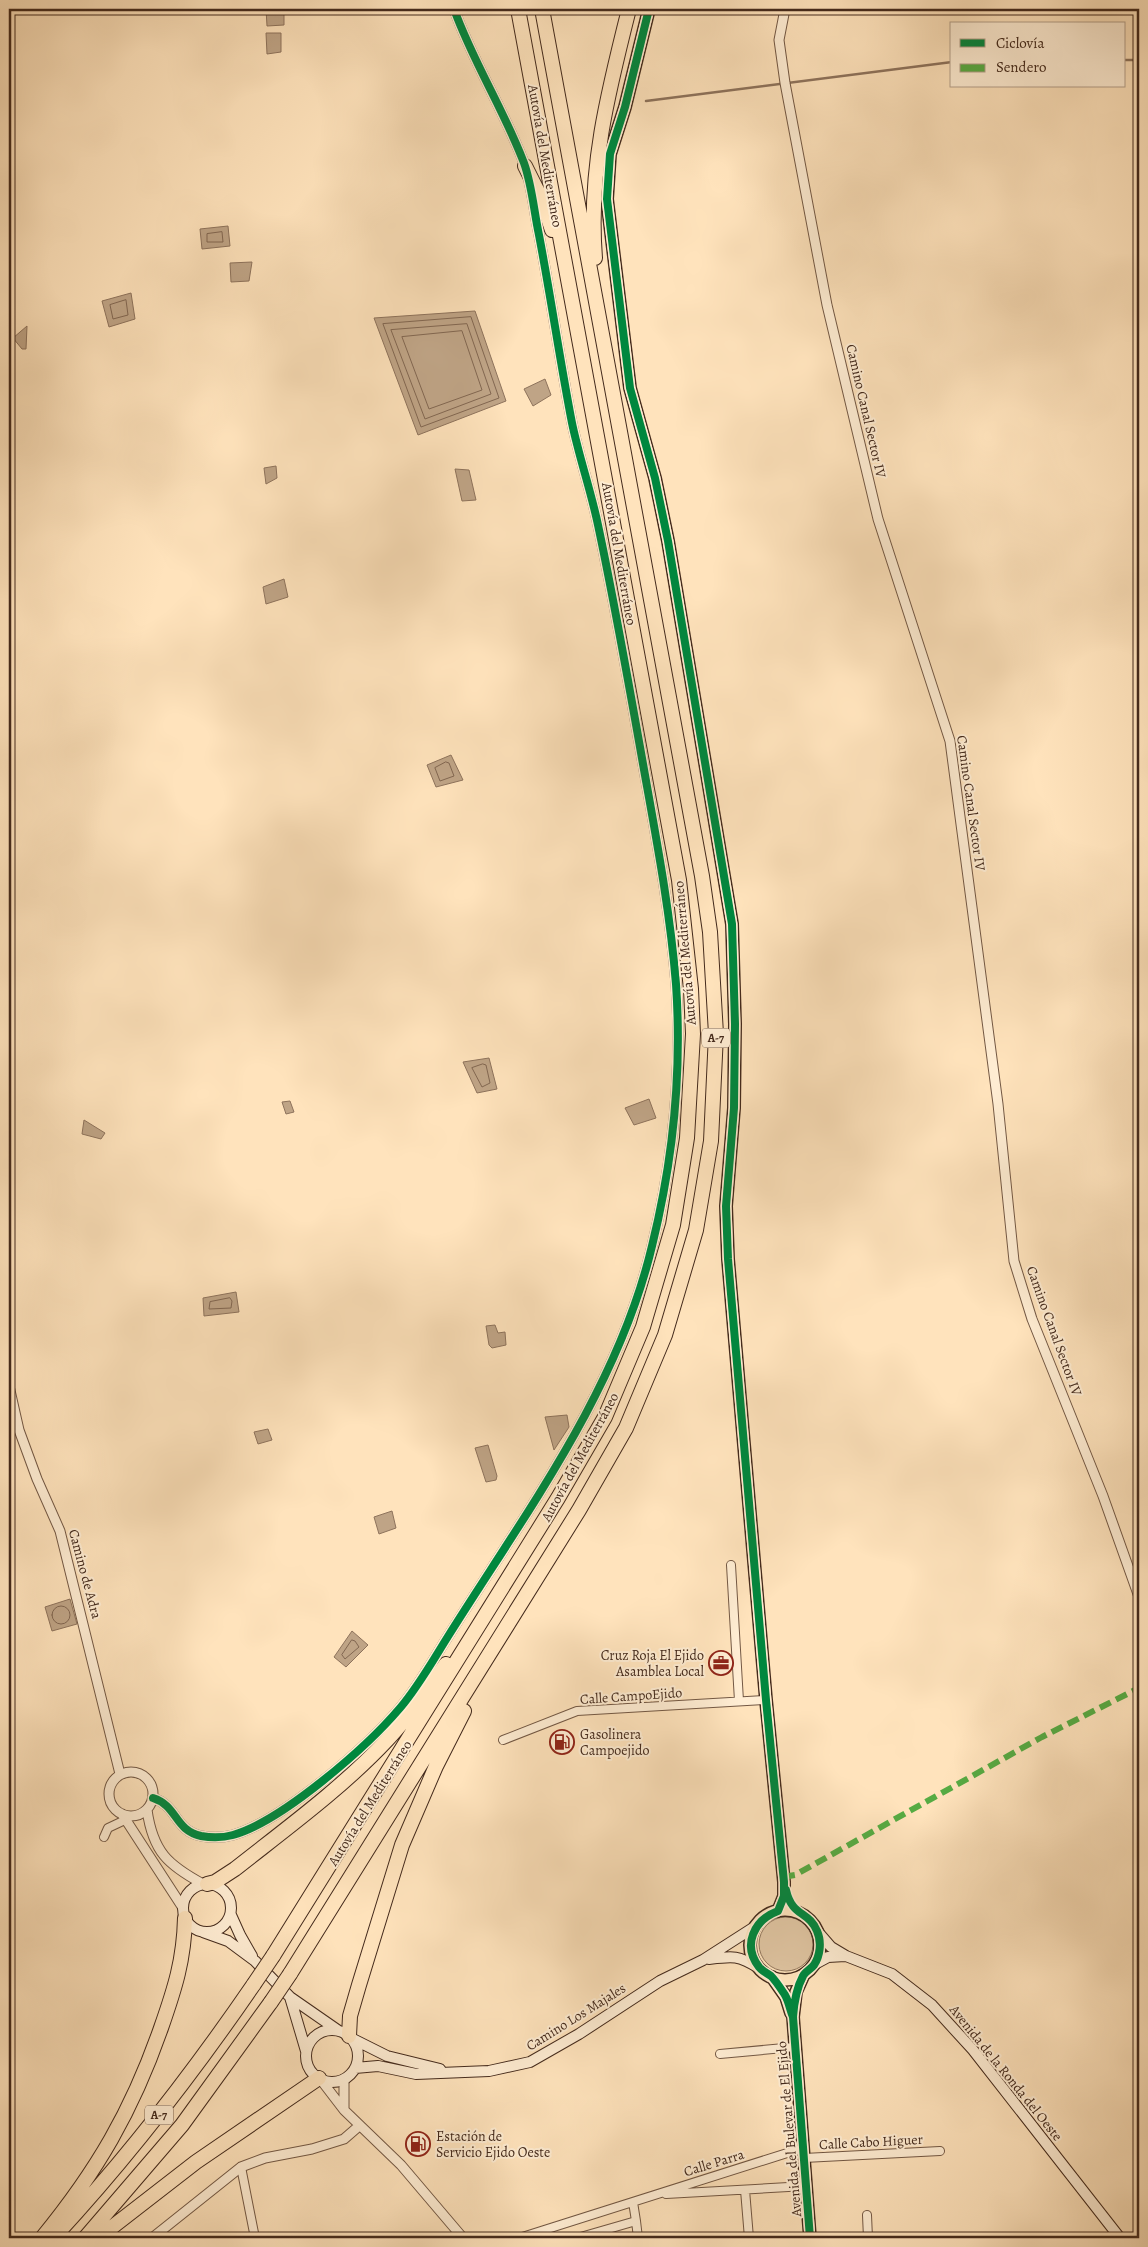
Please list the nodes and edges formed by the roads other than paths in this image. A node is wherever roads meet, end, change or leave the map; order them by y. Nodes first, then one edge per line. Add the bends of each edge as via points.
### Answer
1 (454, 9) edge
2 (518, 9) edge
3 (542, 9) edge
4 (629, 9) edge
5 (649, 9) edge
6 (785, 9) edge
7 (525, 166) junction
8 (570, 288) junction
9 (600, 326) junction
10 (9, 1386) edge
11 (732, 1565) dead end
12 (508, 1581) junction
13 (528, 1594) junction
14 (1139, 1597) edge
15 (766, 1700) junction
16 (740, 1702) junction
17 (503, 1740) dead end
18 (120, 1774) junction
19 (154, 1798) junction
20 (147, 1810) junction
21 (124, 1817) junction
22 (104, 1837) dead end
23 (784, 1882) junction
24 (205, 1884) junction
25 (778, 1911) junction
26 (796, 1912) junction
27 (184, 1913) junction
28 (231, 1915) junction
29 (756, 1926) junction
30 (203, 1932) junction
31 (818, 1932) junction
32 (846, 1956) junction
33 (703, 1960) junction
34 (256, 1961) junction
35 (814, 1964) junction
36 (759, 1968) junction
37 (804, 1974) junction
38 (772, 1977) junction
39 (290, 1997) junction
40 (792, 2017) junction
41 (346, 2035) junction
42 (795, 2047) junction
43 (306, 2052) junction
44 (720, 2054) dead end
45 (355, 2068) junction
46 (456, 2072) junction
47 (320, 2079) junction
48 (344, 2079) junction
49 (344, 2110) junction
50 (359, 2126) junction
51 (940, 2151) dead end
52 (803, 2153) junction
53 (241, 2166) junction
54 (806, 2186) junction
55 (745, 2190) junction
56 (654, 2194) junction
57 (633, 2202) junction
58 (867, 2215) dead end
59 (636, 2221) junction
60 (154, 2237) edge
61 (42, 2238) edge
62 (53, 2238) edge
63 (85, 2238) edge
64 (98, 2238) edge
65 (255, 2238) edge
66 (463, 2238) edge
67 (519, 2238) edge
68 (577, 2238) edge
69 (638, 2238) edge
70 (749, 2238) edge
71 (810, 2238) edge
72 (868, 2238) edge
73 (1120, 2238) edge

1 - 7 street
2 - 8 highway, Autovía del Mediterráneo / A-7
3 - 9 highway, Autovía del Mediterráneo / A-7
4 - 9 highway via 607,99 596,164 595,252
5 - 15 main road via 610,154 607,198 630,388 668,542 732,924 736,1024 734,1108 726,1206 728,1258
6 - 14 street, Camino Canal Sector IV via 779,40 785,83 827,305 878,520 950,741 998,1104 1014,1261 1032,1319 1103,1496
7 - 8 highway via 542,200
7 - 19 street via 573,426 597,519 618,623 669,917 676,998 674,1120 665,1186 651,1251 629,1319 601,1383 557,1462 401,1707 363,1746 325,1778 267,1820 236,1834 220,1837 192,1833 182,1826 165,1802
8 - 12 highway, Autovía del Mediterráneo / A-7 via 679,880 691,989 691,1092 688,1138 673,1225 643,1328 605,1417
9 - 13 highway, Autovía del Mediterráneo / A-7 via 702,876 715,987 715,1094 711,1141 696,1230 665,1335 626,1428
10 - 18 street, Camino de Adra via 19,1430 60,1531
11 - 16 street
12 - 24 highway via 413,1710 387,1740 235,1869 215,1882
12 - 62 highway, Autovía del Mediterráneo / A-7, bridge via 273,1956 202,2060 129,2152
13 - 41 highway via 440,1758 402,1846 358,1985
13 - 63 highway, Autovía del Mediterráneo / A-7, bridge via 271,2002 182,2125
15 - 16 street, Calle CampoEjido
15 - 23 main road
16 - 17 street, Calle CampoEjido via 577,1711
18 - 19 street via 142,1773 152,1784
18 - 21 street via 111,1784 109,1796 114,1808
19 - 20 street
20 - 21 street
20 - 24 street via 150,1829 171,1865
21 - 22 street via 108,1828
21 - 27 street
23 - 25 main road via 784,1896
23 - 26 main road via 787,1897
24 - 27 main road via 191,1890 184,1902
24 - 28 main road via 221,1888 227,1894
25 - 26 main road
25 - 29 main road
26 - 31 main road via 806,1916
27 - 30 main road via 195,1930
27 - 61 highway via 185,1944 179,1976 134,2097 114,2138 81,2189
28 - 30 main road via 217,1931
28 - 34 main road
29 - 33 main road
29 - 36 main road via 751,1948
30 - 34 main road via 228,1942
31 - 32 main road, Avenida de la Ronda del Oeste via 831,1947
31 - 35 main road via 819,1954
32 - 35 main road via 828,1957
32 - 73 main road, Avenida de la Ronda del Oeste via 892,1974 932,2005 973,2050
33 - 36 main road via 742,1957
33 - 46 main road, Camino Los Majales via 660,1981 530,2062 489,2071
34 - 39 main road, Camino Los Majales
35 - 37 main road
36 - 38 main road
37 - 38 main road via 794,1979
37 - 40 main road via 796,1992
38 - 40 main road via 786,1997
39 - 41 main road, Camino Los Majales
39 - 43 main road
40 - 42 main road, Avenida del Bulevar de El Ejido
41 - 43 main road via 322,2032 315,2036
41 - 45 main road via 358,2053
41 - 46 main road, Camino Los Majales via 388,2056
42 - 44 street
42 - 52 main road, Avenida del Bulevar de El Ejido
43 - 47 main road via 309,2067
45 - 46 main road, Camino Los Majales via 378,2066 416,2074
45 - 48 main road
47 - 48 main road via 336,2082
47 - 49 street
47 - 64 highway via 196,2162
48 - 49 street
49 - 50 street
50 - 53 street via 344,2139
50 - 66 street via 400,2165
51 - 52 street, Calle Cabo Higuer
52 - 54 main road, Avenida del Bulevar de El Ejido
52 - 56 street, Calle Parra
53 - 60 street
53 - 65 street
54 - 55 street
54 - 71 main road, Avenida del Bulevar de El Ejido
55 - 56 street
55 - 70 street
56 - 57 street, Calle Parra
57 - 59 street
57 - 67 street, Calle Parra
58 - 72 street
59 - 68 street
59 - 69 street

